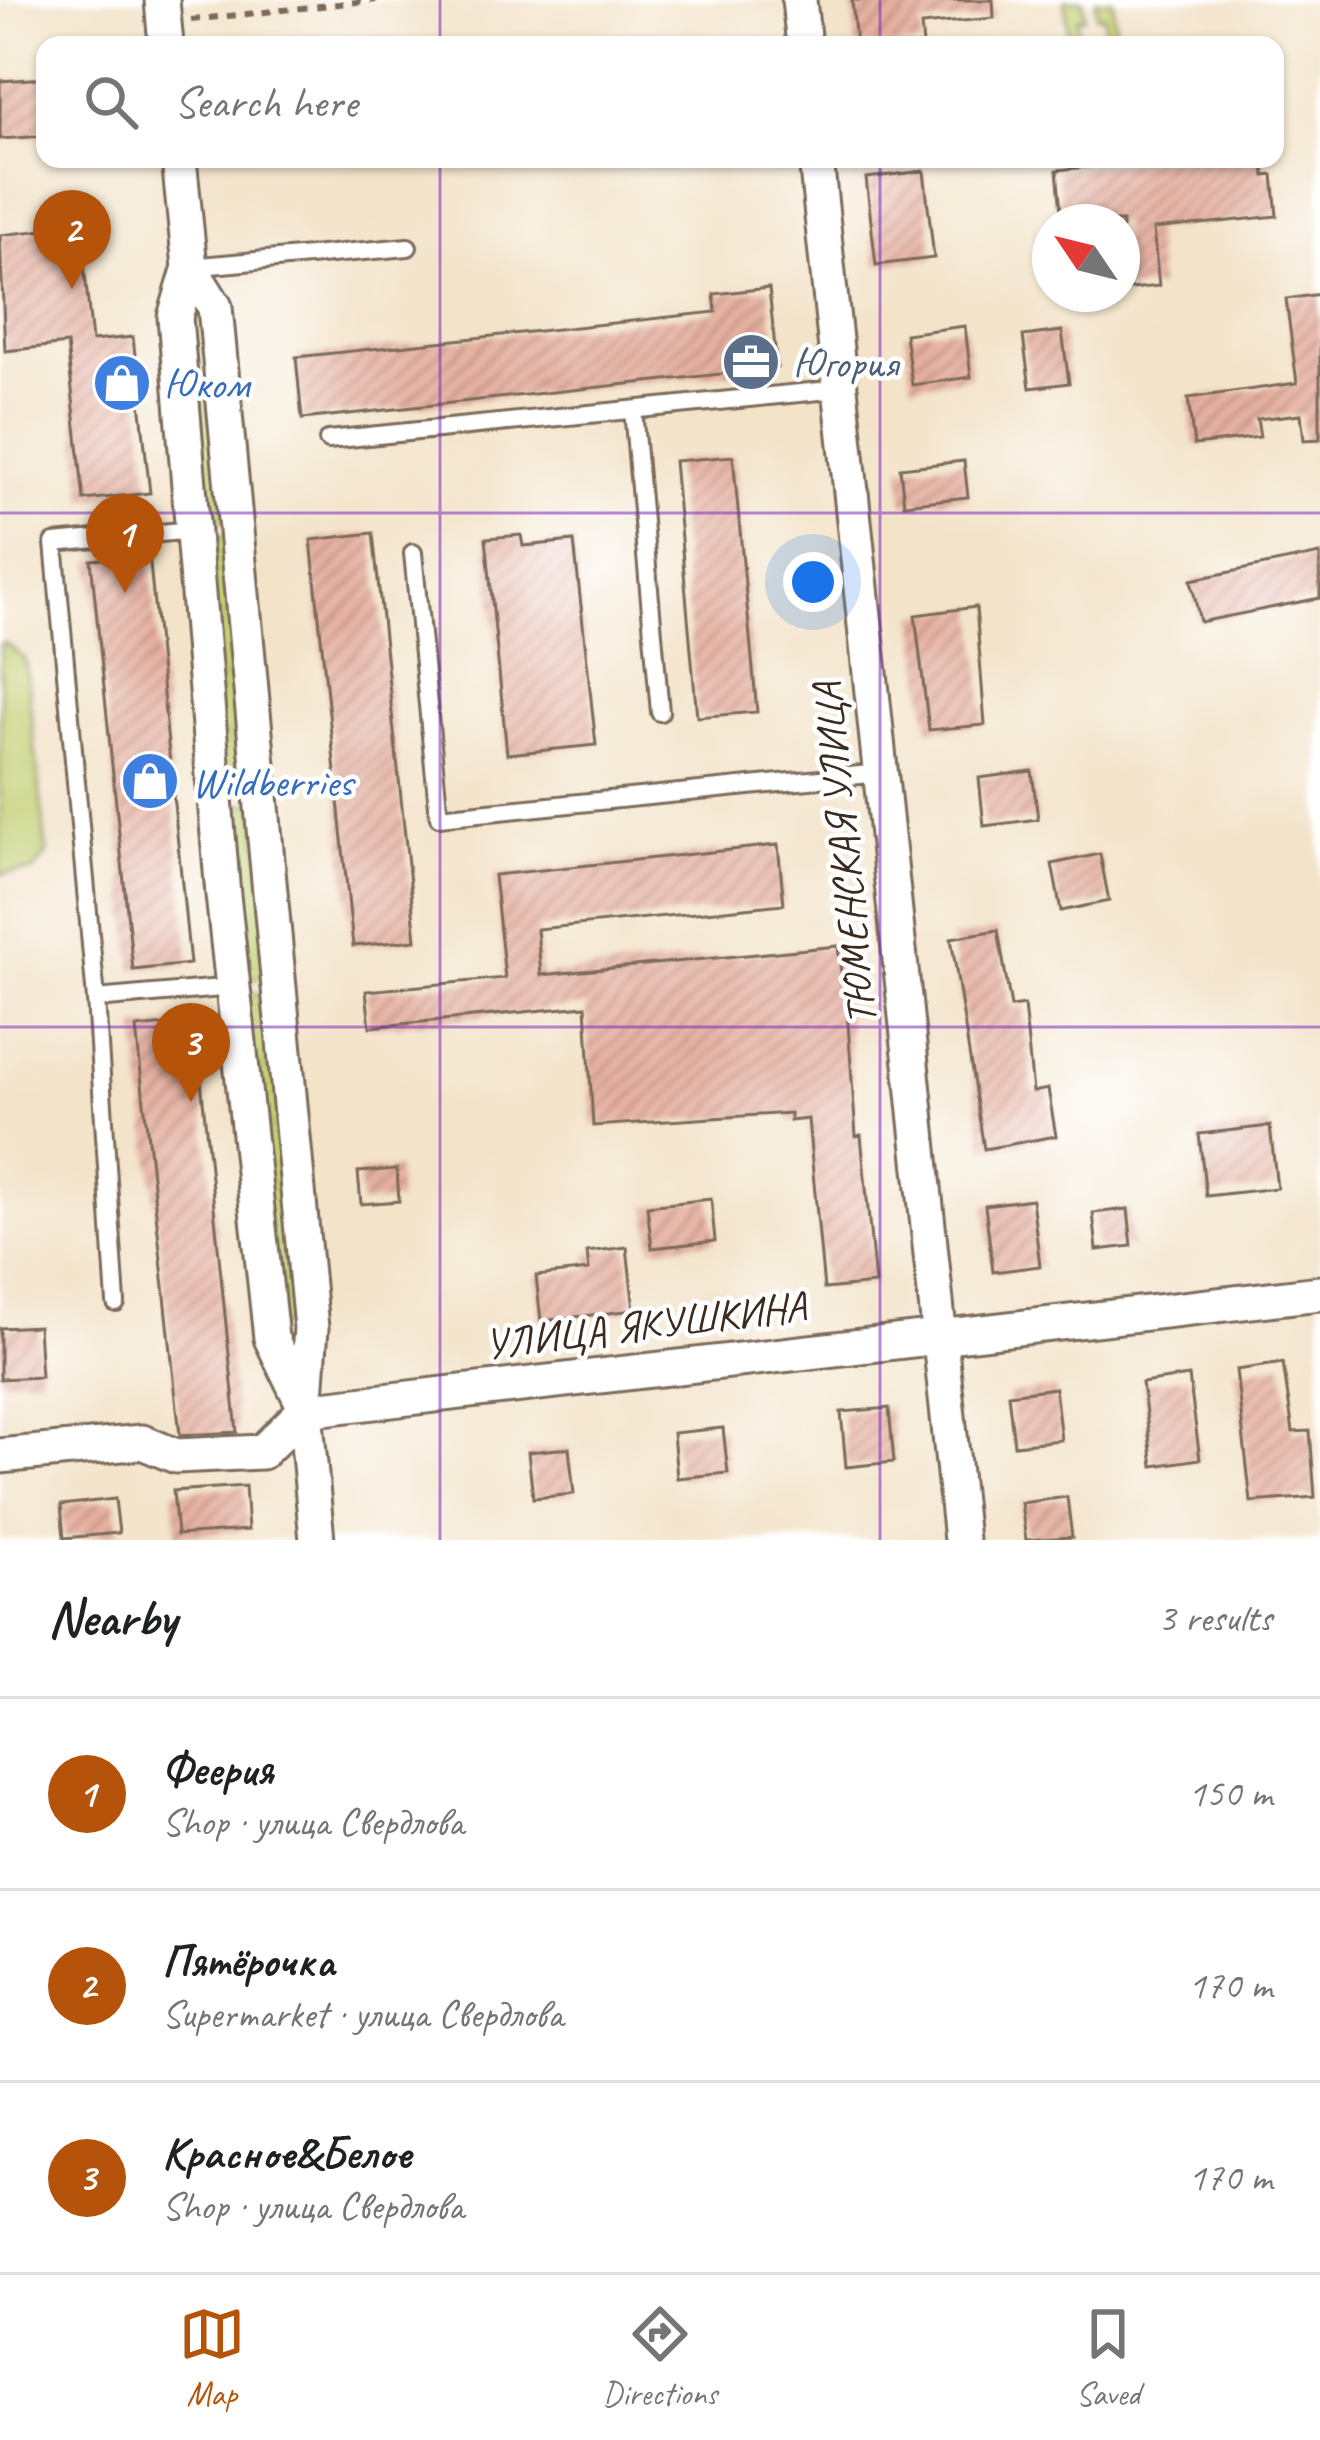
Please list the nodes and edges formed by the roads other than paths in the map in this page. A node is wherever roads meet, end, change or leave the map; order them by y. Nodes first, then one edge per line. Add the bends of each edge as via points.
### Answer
1 (799, 0) edge
2 (803, 36) edge
3 (180, 168) edge
4 (817, 168) edge
5 (408, 247) dead end
6 (190, 266) junction
7 (840, 389) junction
8 (633, 410) junction
9 (328, 440) dead end
10 (236, 524) junction
11 (192, 530) junction
12 (413, 554) dead end
13 (661, 712) dead end
14 (880, 773) junction
15 (262, 795) junction
16 (216, 799) junction
17 (280, 982) junction
18 (233, 987) junction
19 (96, 999) junction
20 (1320, 1293) edge
21 (116, 1303) dead end
22 (938, 1334) junction
23 (305, 1410) junction
24 (0, 1456) edge
25 (316, 1540) edge
26 (961, 1540) edge

1 - 2 street
3 - 6 street
4 - 7 street, ТЮМЕНСКАЯ УЛИЦА
5 - 6 lane
6 - 10 street via 215,307
6 - 11 street via 176,317
7 - 8 lane
7 - 14 street, ТЮМЕНСКАЯ УЛИЦА
8 - 9 lane
8 - 13 lane
10 - 11 street
10 - 15 street
11 - 16 street
11 - 19 lane via 54,543
12 - 14 lane via 439,817
14 - 22 street, ТЮМЕНСКАЯ УЛИЦА
15 - 16 street
15 - 17 street
16 - 18 street
17 - 18 street
17 - 23 street via 311,1328
18 - 19 lane
18 - 23 street via 271,1338
19 - 21 lane
20 - 22 street, УЛИЦА ЯКУШКИНА
22 - 23 street, УЛИЦА ЯКУШКИНА
22 - 26 street, ТЮМЕНСКАЯ УЛИЦА
23 - 24 street via 262,1453 176,1456 142,1442
23 - 25 street

